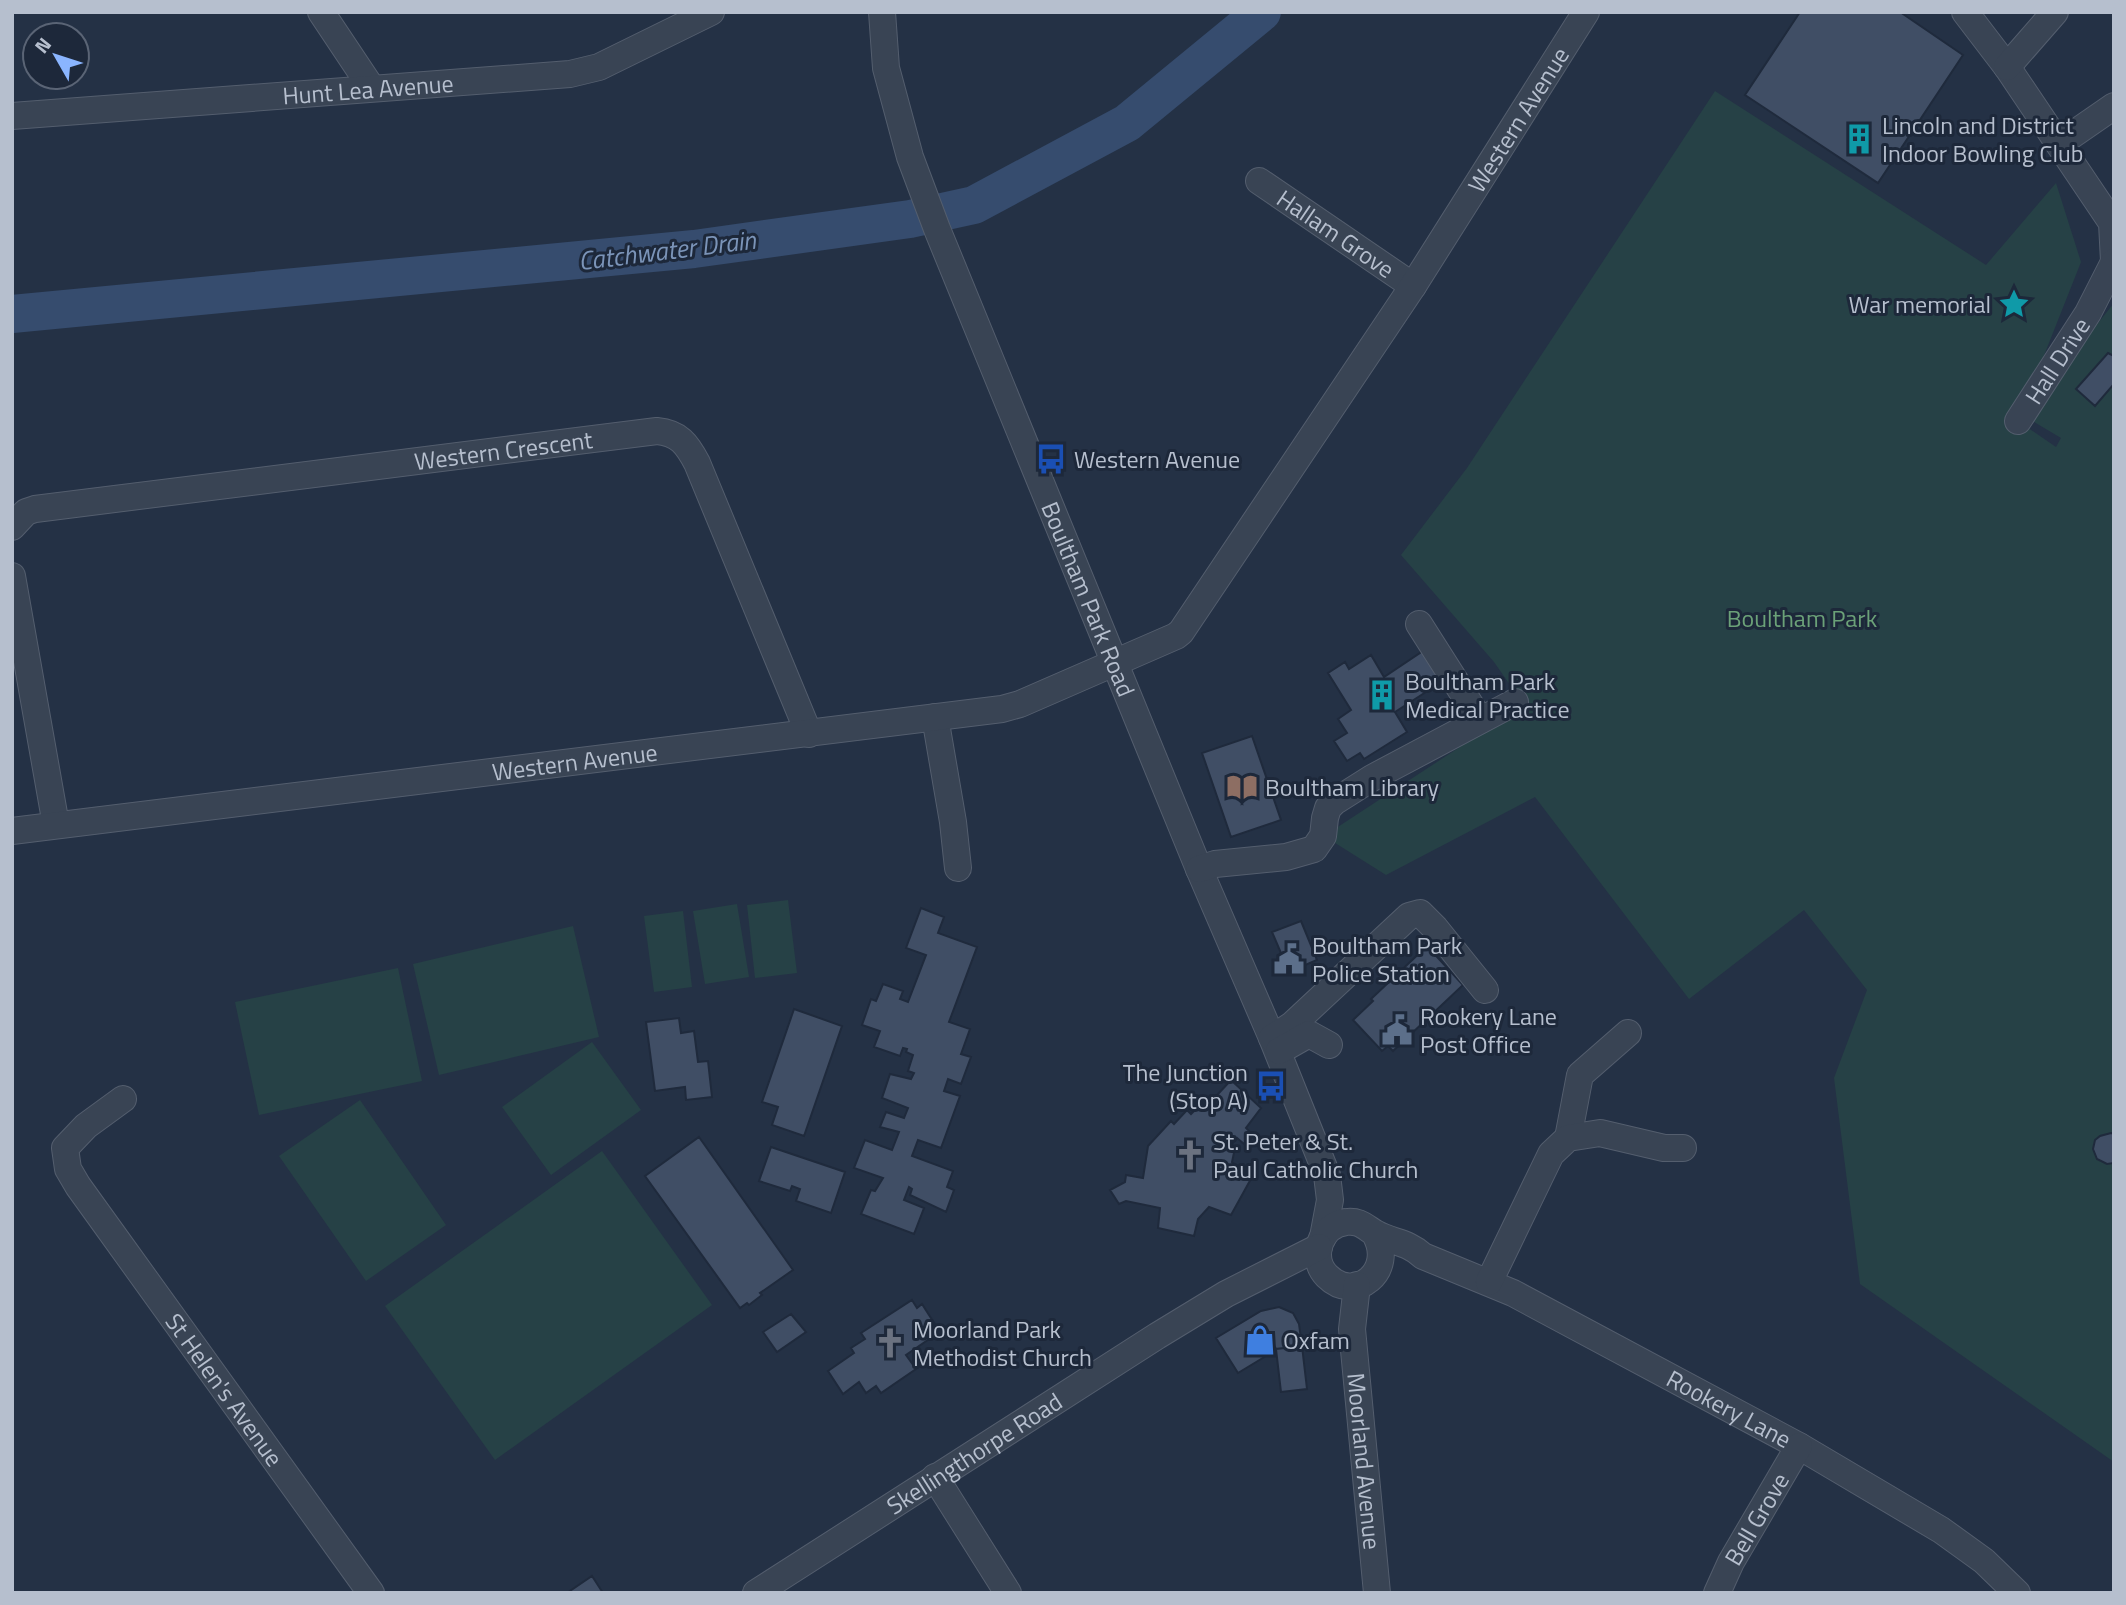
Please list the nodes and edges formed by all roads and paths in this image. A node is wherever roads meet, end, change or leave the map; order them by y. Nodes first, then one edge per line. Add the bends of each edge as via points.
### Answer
1 (321, 12) edge
2 (882, 12) edge
3 (1965, 12) edge
4 (2055, 12) edge
5 (698, 15) edge
6 (1575, 16) edge
7 (2007, 67) junction
8 (371, 88) junction
9 (2114, 106) edge
10 (12, 116) edge
11 (2059, 144) junction
12 (1259, 181) dead end
13 (2113, 223) edge
14 (2114, 261) edge
15 (1413, 286) junction
16 (2018, 421) dead end
17 (13, 523) edge
18 (12, 576) edge
19 (1419, 624) dead end
20 (1114, 662) junction
21 (1515, 702) dead end
22 (934, 717) junction
23 (1480, 720) junction
24 (809, 734) junction
25 (56, 825) junction
26 (12, 831) edge
27 (958, 868) dead end
28 (1199, 869) junction
29 (1485, 990) dead end
30 (1628, 1033) dead end
31 (1275, 1045) junction
32 (1329, 1045) dead end
33 (123, 1099) dead end
34 (1568, 1138) junction
35 (1683, 1148) dead end
36 (1327, 1175) junction
37 (1366, 1228) junction
38 (1423, 1256) junction
39 (1323, 1258) junction
40 (1367, 1279) junction
41 (1489, 1282) junction
42 (1352, 1329) junction
43 (1799, 1446) junction
44 (935, 1477) junction
45 (371, 1593) edge
46 (756, 1593) edge
47 (1008, 1593) edge
48 (1377, 1593) edge
49 (1717, 1593) edge
50 (2017, 1593) edge

1 - 8 street
2 - 20 street, Boultham Park Road via 886,68 910,157
3 - 7 street, Hall Drive
4 - 7 street
5 - 8 street, Hunt Lea Avenue via 599,67 570,74
6 - 15 street, Western Avenue
7 - 11 street, Hall Drive
8 - 10 street, Hunt Lea Avenue
9 - 11 street
11 - 13 street, Hall Drive
12 - 15 street, Hallam Grove
13 - 14 street, Hall Drive
14 - 16 street, Hall Drive via 2088,313
15 - 20 street, Western Avenue via 1181,632
17 - 24 street, Western Crescent via 35,509 671,432 687,443 697,463
18 - 25 street
19 - 23 street
20 - 22 street, Western Avenue via 1020,704
20 - 28 street, Boultham Park Road
21 - 23 street
22 - 24 street, Western Avenue
22 - 27 street
23 - 28 street via 1334,802 1328,808 1321,842 1314,849
24 - 25 street, Western Avenue
25 - 26 street, Western Avenue
28 - 31 street, Boultham Park Road
29 - 31 street via 1435,928 1420,914 1409,916
30 - 34 street via 1580,1075
31 - 32 street via 1308,1034
31 - 36 street, Boultham Park Road
33 - 45 street, St Helen's Avenue via 65,1148 68,1169
34 - 35 street via 1600,1133
34 - 41 street via 1551,1154
36 - 37 street
36 - 39 street via 1330,1200
37 - 38 street, Rookery Lane via 1413,1246
37 - 39 street via 1337,1224
37 - 40 street via 1382,1253
38 - 40 street
38 - 41 street, Rookery Lane
39 - 40 street via 1337,1283
39 - 42 street, Moorland Avenue
39 - 44 street, Skellingthorpe Road via 1264,1273 1152,1327
40 - 42 street, Moorland Avenue
41 - 43 street, Rookery Lane
42 - 48 street, Moorland Avenue
43 - 49 street, Bell Grove
43 - 50 street, Rookery Lane via 1941,1530 1984,1561
44 - 46 street, Skellingthorpe Road
44 - 47 street

